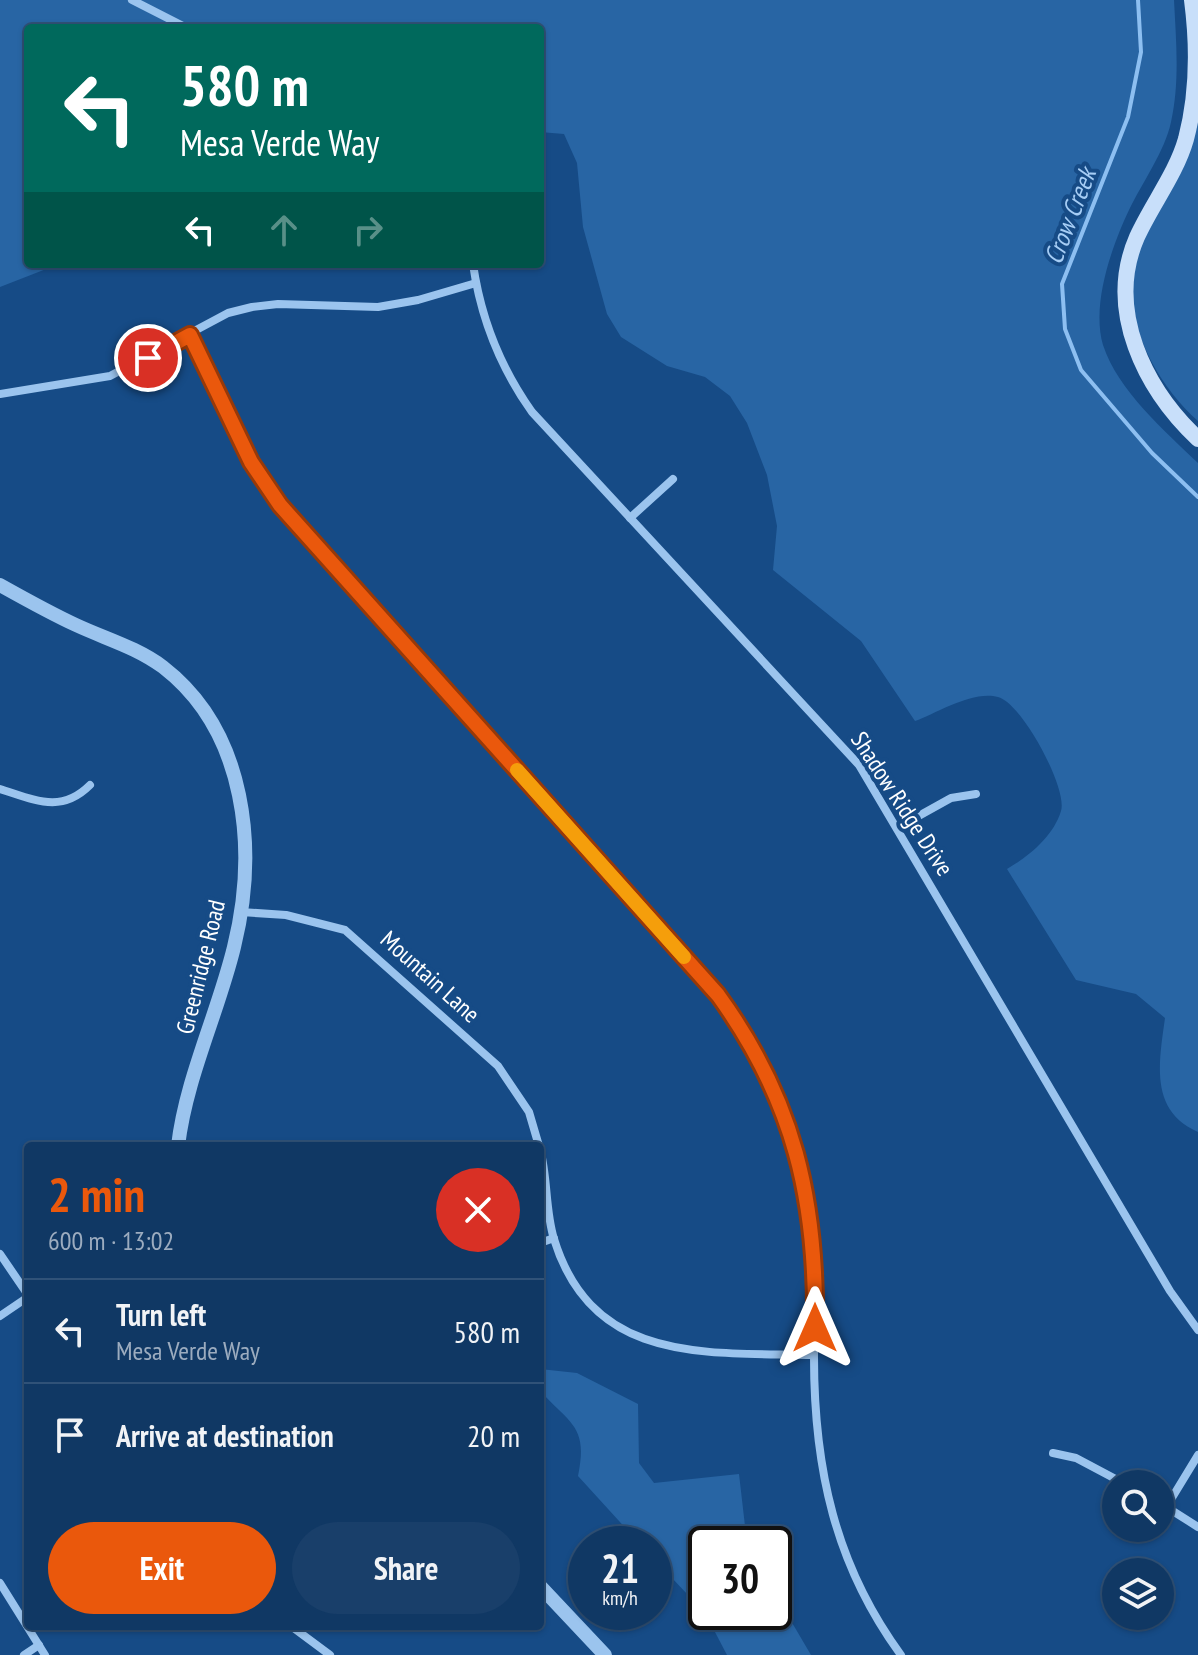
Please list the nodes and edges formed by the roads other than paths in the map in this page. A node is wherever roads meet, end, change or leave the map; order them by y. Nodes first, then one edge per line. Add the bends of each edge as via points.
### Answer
1 (132, 0) edge
2 (1192, 0) edge
3 (179, 24) edge
4 (474, 268) edge
5 (476, 283) junction
6 (190, 335) junction
7 (0, 394) edge
8 (1198, 439) edge
9 (673, 479) dead end
10 (630, 518) junction
11 (0, 585) edge
12 (90, 785) dead end
13 (0, 789) edge
14 (976, 794) dead end
15 (897, 828) junction
16 (241, 912) junction
17 (179, 1142) edge
18 (538, 1142) edge
19 (544, 1173) edge
20 (554, 1238) junction
21 (544, 1242) edge
22 (0, 1254) edge
23 (24, 1290) edge
24 (24, 1299) edge
25 (0, 1316) edge
26 (1198, 1330) edge
27 (814, 1355) junction
28 (1053, 1453) dead end
29 (1198, 1455) edge
30 (1102, 1472) edge
31 (1174, 1489) edge
32 (1174, 1511) edge
33 (1198, 1527) edge
34 (0, 1583) edge
35 (544, 1590) edge
36 (24, 1621) edge
37 (30, 1630) edge
38 (296, 1630) edge
39 (39, 1645) junction
40 (24, 1655) edge
41 (45, 1655) edge
42 (330, 1655) edge
43 (605, 1655) edge
44 (901, 1655) edge

1 - 3 street
2 - 8 main road via 1197,84 1186,140 1136,239 1127,279 1128,319 1138,359 1160,397
4 - 5 street, Shadow Ridge Drive
5 - 6 street via 378,307 252,307 228,313
5 - 10 street, Shadow Ridge Drive via 508,379
6 - 7 street via 110,376
6 - 27 street via 251,462 280,505 718,995 752,1045 791,1129 803,1171 814,1246
9 - 10 street
10 - 15 street, Shadow Ridge Drive via 829,730 859,765
11 - 16 street, Greenridge Road via 144,655 187,689 206,712 236,776 244,847
12 - 13 street via 78,798 50,805
14 - 15 street via 951,798
15 - 26 street, Shadow Ridge Drive
16 - 17 street, Greenridge Road
16 - 18 street, Mountain Lane via 286,915 345,930 498,1066 529,1112
19 - 20 street, Mountain Lane
20 - 21 street
20 - 27 street, Mountain Lane via 587,1299 651,1343 731,1355
22 - 23 street
24 - 25 street
27 - 44 street via 818,1455 838,1541 858,1587
28 - 30 street
29 - 31 street
32 - 33 street
34 - 36 street
35 - 43 street
37 - 39 street
38 - 42 street
39 - 40 street
39 - 41 street

